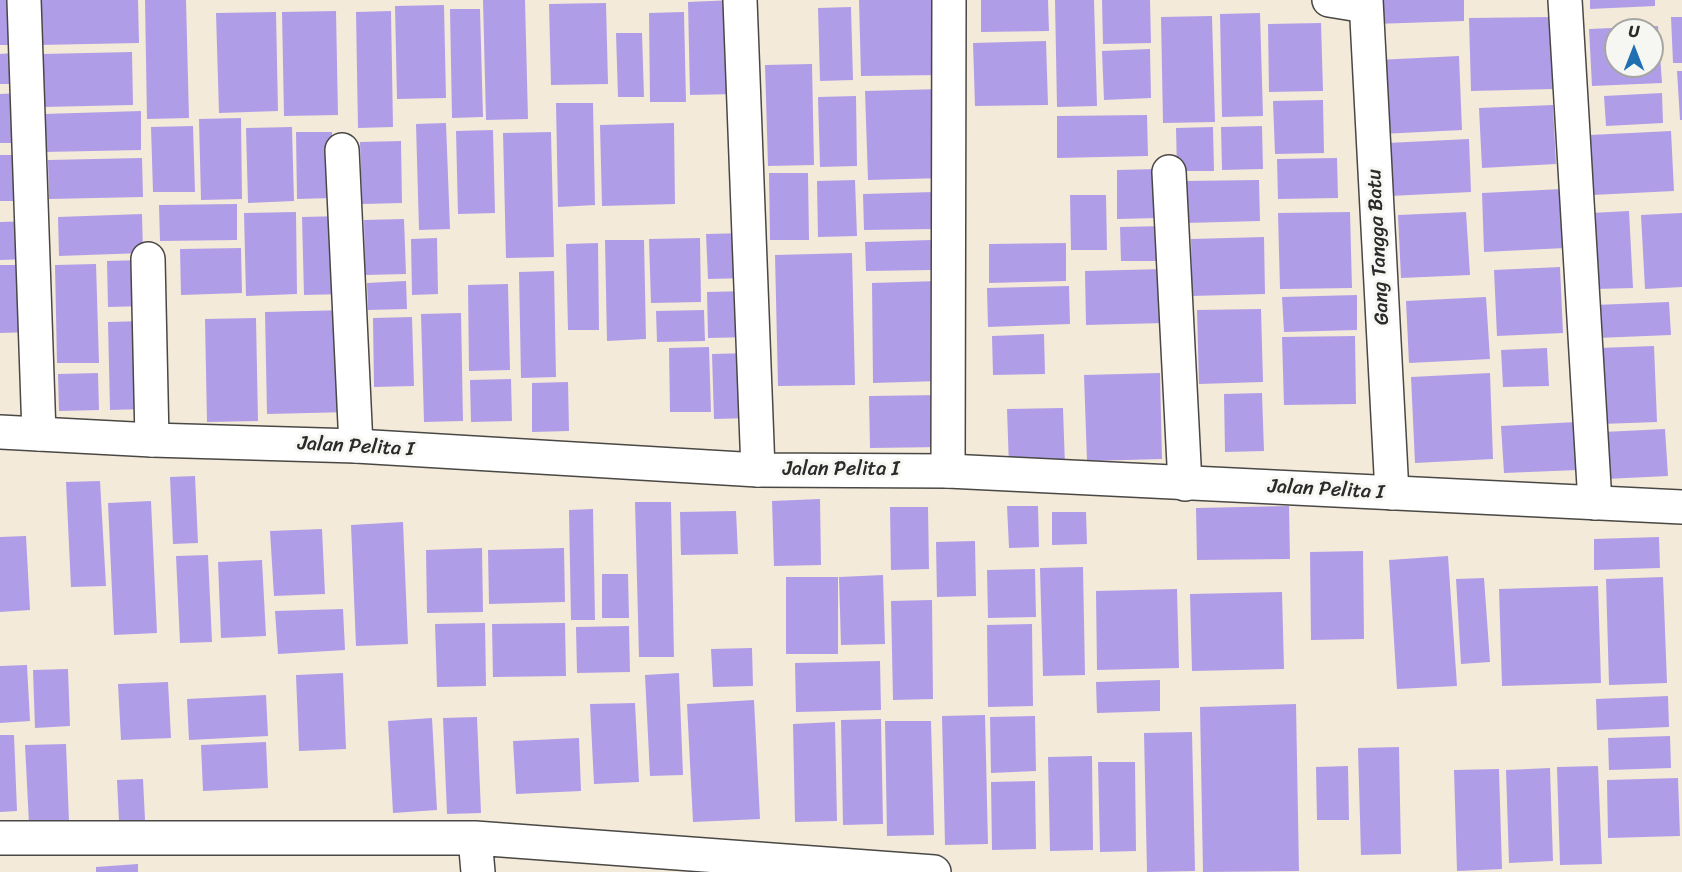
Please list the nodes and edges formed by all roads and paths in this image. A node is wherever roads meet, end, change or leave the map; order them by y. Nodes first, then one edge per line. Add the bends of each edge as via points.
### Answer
1 (24, 0) edge
2 (740, 0) edge
3 (949, 0) edge
4 (1329, 0) edge
5 (1565, 0) edge
6 (1366, 3) edge
7 (342, 150) dead end
8 (1169, 172) dead end
9 (148, 259) dead end
10 (0, 432) edge
11 (39, 434) junction
12 (153, 440) junction
13 (356, 446) junction
14 (758, 470) junction
15 (948, 471) junction
16 (1185, 484) junction
17 (1392, 493) junction
18 (1595, 503) junction
19 (1682, 507) edge
20 (0, 838) edge
21 (475, 838) junction
22 (478, 872) edge
23 (934, 872) edge

1 - 11 street
2 - 14 street
3 - 15 street
4 - 6 street
5 - 18 street
6 - 17 street, Gang Tangga Batu
7 - 13 street
8 - 16 street
9 - 12 street
10 - 11 street, Jalan Pelita I
11 - 12 street, Jalan Pelita I
12 - 13 street, Jalan Pelita I
13 - 14 street, Jalan Pelita I
14 - 15 street, Jalan Pelita I
15 - 16 street, Jalan Pelita I
16 - 17 street, Jalan Pelita I
17 - 18 street, Jalan Pelita I
18 - 19 street, Jalan Pelita I
20 - 21 street
21 - 22 street
21 - 23 street

